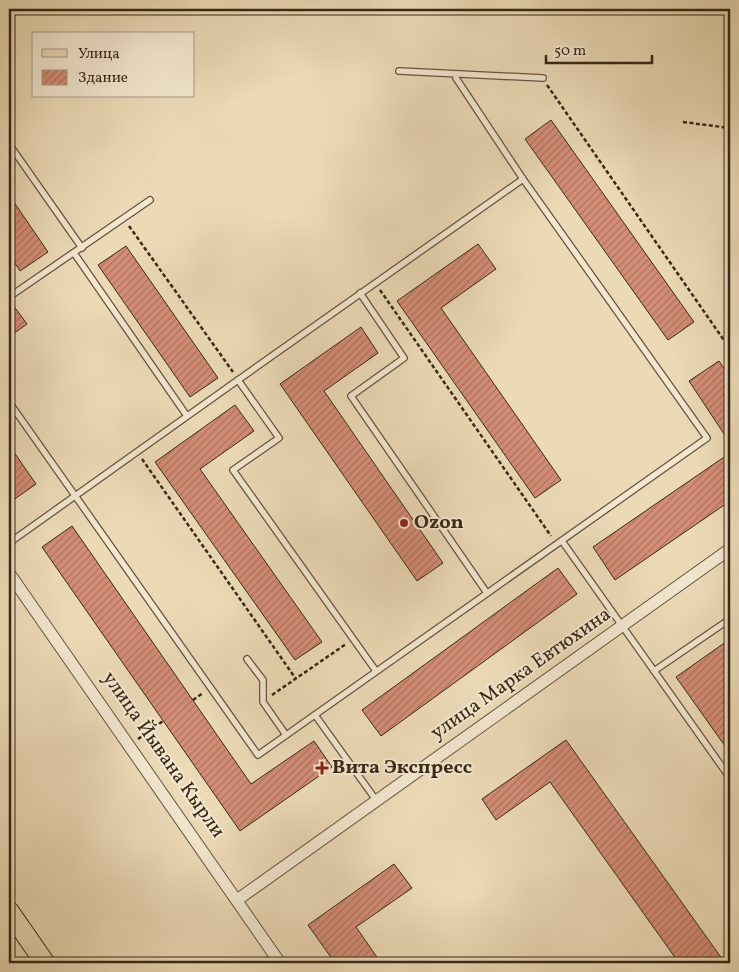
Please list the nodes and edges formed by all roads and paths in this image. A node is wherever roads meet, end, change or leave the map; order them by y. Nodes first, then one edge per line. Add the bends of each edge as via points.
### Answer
1 (399, 71) dead end
2 (456, 78) dead end
3 (543, 78) joint
4 (683, 122) dead end
5 (730, 128) edge
6 (9, 144) edge
7 (522, 178) junction
8 (150, 200) dead end
9 (124, 218) junction
10 (82, 248) junction
11 (74, 253) junction
12 (375, 283) junction
13 (360, 293) junction
14 (9, 297) edge
15 (730, 348) edge
16 (238, 380) junction
17 (9, 402) edge
18 (187, 416) junction
19 (137, 452) junction
20 (74, 496) junction
21 (9, 543) edge
22 (560, 543) junction
23 (730, 549) edge
24 (9, 573) edge
25 (487, 593) junction
26 (730, 619) edge
27 (622, 626) junction
28 (353, 639) junction
29 (247, 659) dead end
30 (654, 671) junction
31 (376, 672) junction
32 (296, 678) junction
33 (263, 702) junction
34 (315, 715) junction
35 (163, 721) dead end
36 (286, 735) junction
37 (129, 745) junction
38 (730, 778) edge
39 (376, 800) junction
40 (237, 900) junction
41 (9, 911) edge
42 (45, 963) edge
43 (280, 963) edge

1 - 3 lane
2 - 7 lane
3 - 15 path
4 - 5 path
6 - 10 lane
7 - 12 lane
7 - 22 lane via 707,438
8 - 9 lane
9 - 10 lane
9 - 16 path
10 - 11 lane
11 - 14 lane
11 - 18 lane
12 - 13 lane
12 - 22 path
13 - 16 lane
13 - 25 lane via 404,358 351,396
16 - 18 lane
16 - 28 lane via 279,438 233,470
17 - 20 lane
18 - 19 lane
19 - 20 lane
19 - 32 path
20 - 21 lane
20 - 36 lane via 258,755
22 - 25 lane
22 - 27 lane
23 - 27 street, улица Марка Евтюхина
24 - 37 street, улица Йывана Кырли
25 - 31 lane
26 - 30 lane
27 - 30 lane
27 - 39 street, улица Марка Евтюхина
28 - 31 lane
28 - 32 path
29 - 33 lane via 263,680
30 - 38 lane
31 - 34 lane
32 - 33 path
33 - 36 lane
34 - 36 lane
34 - 39 lane
35 - 37 path
37 - 40 street, улица Йывана Кырли
39 - 40 street, улица Марка Евтюхина
40 - 43 street, улица Йывана Кырли
41 - 42 main road

